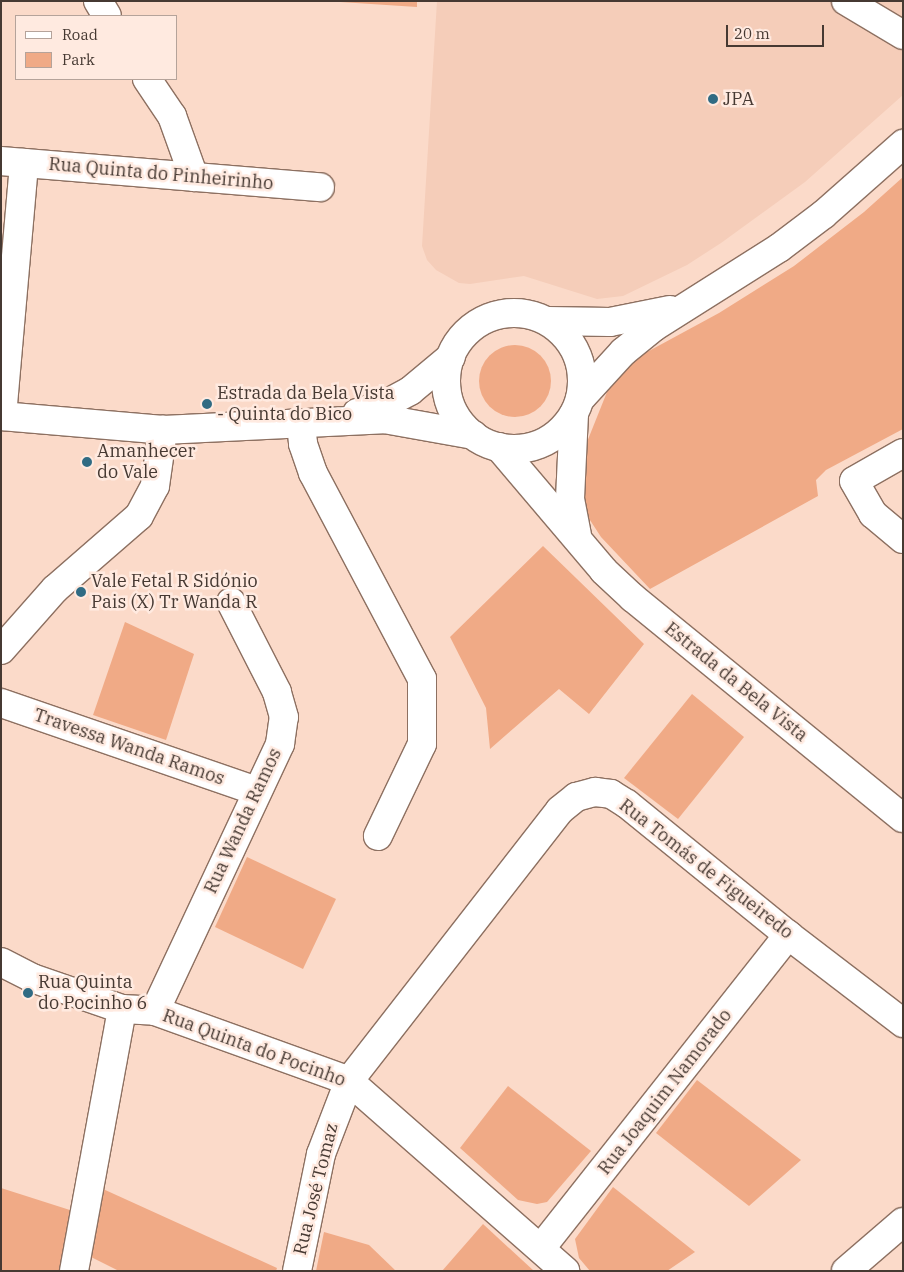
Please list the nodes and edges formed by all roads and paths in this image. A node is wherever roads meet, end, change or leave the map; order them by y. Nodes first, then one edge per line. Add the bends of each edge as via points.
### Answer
1 (98, 1) edge
2 (846, 1) edge
3 (106, 15) edge
4 (903, 35) edge
5 (149, 80) edge
6 (903, 144) edge
7 (13, 162) edge
8 (194, 177) junction
9 (320, 188) dead end
10 (688, 305) junction
11 (548, 322) junction
12 (450, 357) junction
13 (577, 407) junction
14 (2, 416) edge
15 (328, 421) junction
16 (301, 424) junction
17 (164, 430) junction
18 (474, 436) junction
19 (498, 447) junction
20 (903, 453) edge
21 (578, 538) junction
22 (903, 539) edge
23 (231, 602) dead end
24 (1, 650) edge
25 (1, 704) edge
26 (256, 791) junction
27 (903, 818) edge
28 (378, 836) dead end
29 (788, 935) junction
30 (1, 962) edge
31 (122, 1009) junction
32 (155, 1011) junction
33 (903, 1023) edge
34 (349, 1081) junction
35 (903, 1222) edge
36 (541, 1248) junction
37 (74, 1271) edge
38 (297, 1271) edge
39 (565, 1271) edge
40 (846, 1271) edge

1 - 3 street
2 - 4 street
5 - 8 street via 172,116
6 - 10 street via 824,214 779,248 732,281
7 - 8 street, Rua Quinta do Pinheirinho
7 - 14 street
8 - 9 street, Rua Quinta do Pinheirinho
10 - 11 street via 610,322
10 - 13 street via 623,352
11 - 12 street via 526,313 503,313 480,321 462,336
11 - 13 street via 566,336 577,354 582,376
12 - 15 street via 432,376 382,406
12 - 18 street via 446,378 449,400 458,420
13 - 19 street via 560,431 542,443 520,449
13 - 21 street via 570,499
14 - 17 street
15 - 16 street
15 - 18 street via 384,419
16 - 17 street
16 - 28 street via 303,444 313,473 422,679 422,744
17 - 24 street via 155,486 139,516 55,589
18 - 19 street
19 - 21 street, Estrada da Bela Vista
20 - 22 street via 854,481 873,514
21 - 27 street, Estrada da Bela Vista via 604,571 633,598
23 - 26 street, Rua Wanda Ramos via 277,692 284,717 280,744
25 - 26 street, Travessa Wanda Ramos
26 - 32 street, Rua Wanda Ramos
29 - 33 street, Rua Tomás de Figueiredo
29 - 34 street, Rua Tomás de Figueiredo via 627,804 611,794 595,792 576,797 560,810
29 - 36 street, Rua Joaquim Namorado
30 - 31 street, Rua Quinta do Pocinho via 32,978
31 - 32 street, Rua Quinta do Pocinho
31 - 37 street
32 - 34 street, Rua Quinta do Pocinho
34 - 36 street, Rua Quinta do Pocinho
34 - 38 street, Rua José Tomaz via 321,1154
35 - 40 street
36 - 39 street, Rua Quinta do Pocinho

